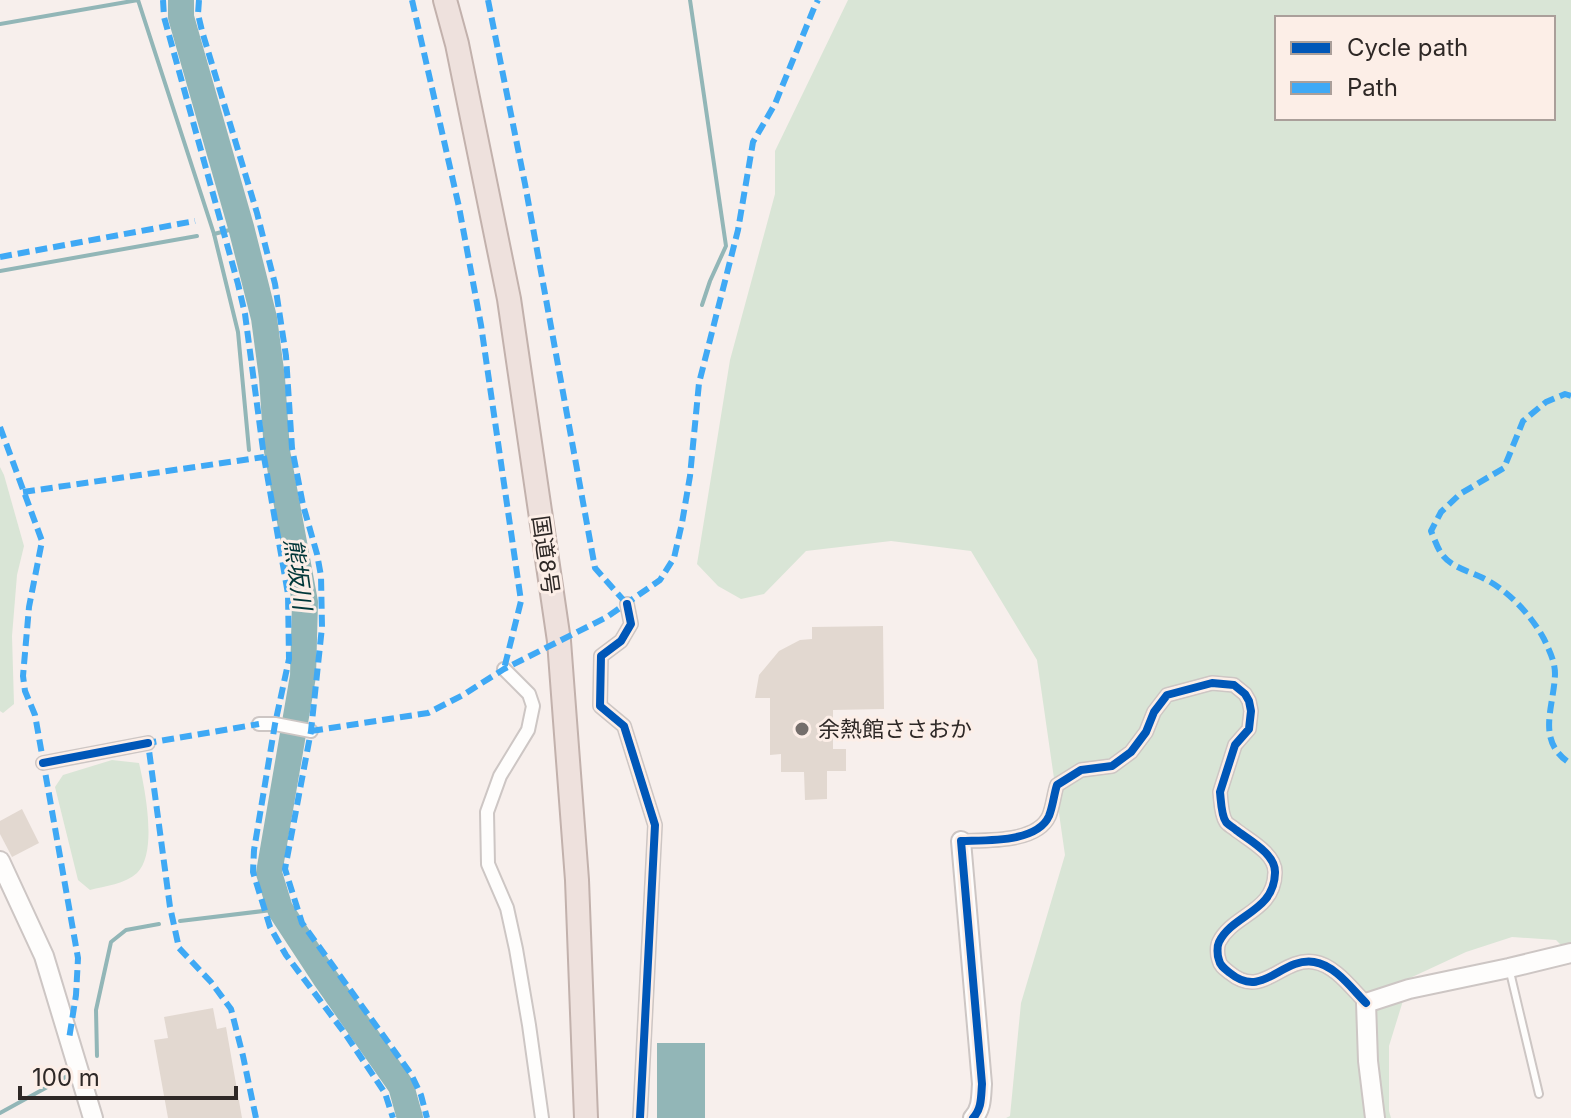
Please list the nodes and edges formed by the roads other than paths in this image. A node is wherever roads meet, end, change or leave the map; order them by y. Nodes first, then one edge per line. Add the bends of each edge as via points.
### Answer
1 (445, 0) edge
2 (627, 604) dead end
3 (504, 669) dead end
4 (259, 724) dead end
5 (311, 731) dead end
6 (148, 743) dead end
7 (43, 763) dead end
8 (961, 841) joint
9 (0, 861) edge
10 (1571, 953) edge
11 (1509, 968) junction
12 (1366, 1003) junction
13 (1539, 1094) dead end
14 (93, 1118) edge
15 (542, 1118) edge
16 (586, 1118) edge
17 (640, 1118) edge
18 (973, 1118) edge
19 (1375, 1118) edge

1 - 16 highway, 国道8号 via 509,299 559,641 577,880
2 - 17 street via 631,624 621,641 601,656 600,706 624,726 655,825
3 - 15 street via 529,694 533,706 528,730 500,776 487,812 488,864 507,908 516,949
4 - 5 street
6 - 7 street
8 - 12 street via 1010,840 1041,827 1057,785 1081,770 1112,766 1131,752 1167,695 1212,683 1234,685 1249,701 1251,719 1235,745 1221,800 1226,822 1268,855 1276,870 1272,889 1260,906 1218,943 1221,966 1238,980 1256,983 1298,962 1316,962 1337,974
8 - 18 street via 982,1084 981,1104
9 - 14 street via 44,956
10 - 11 street
11 - 12 street
11 - 13 lane
12 - 19 street

